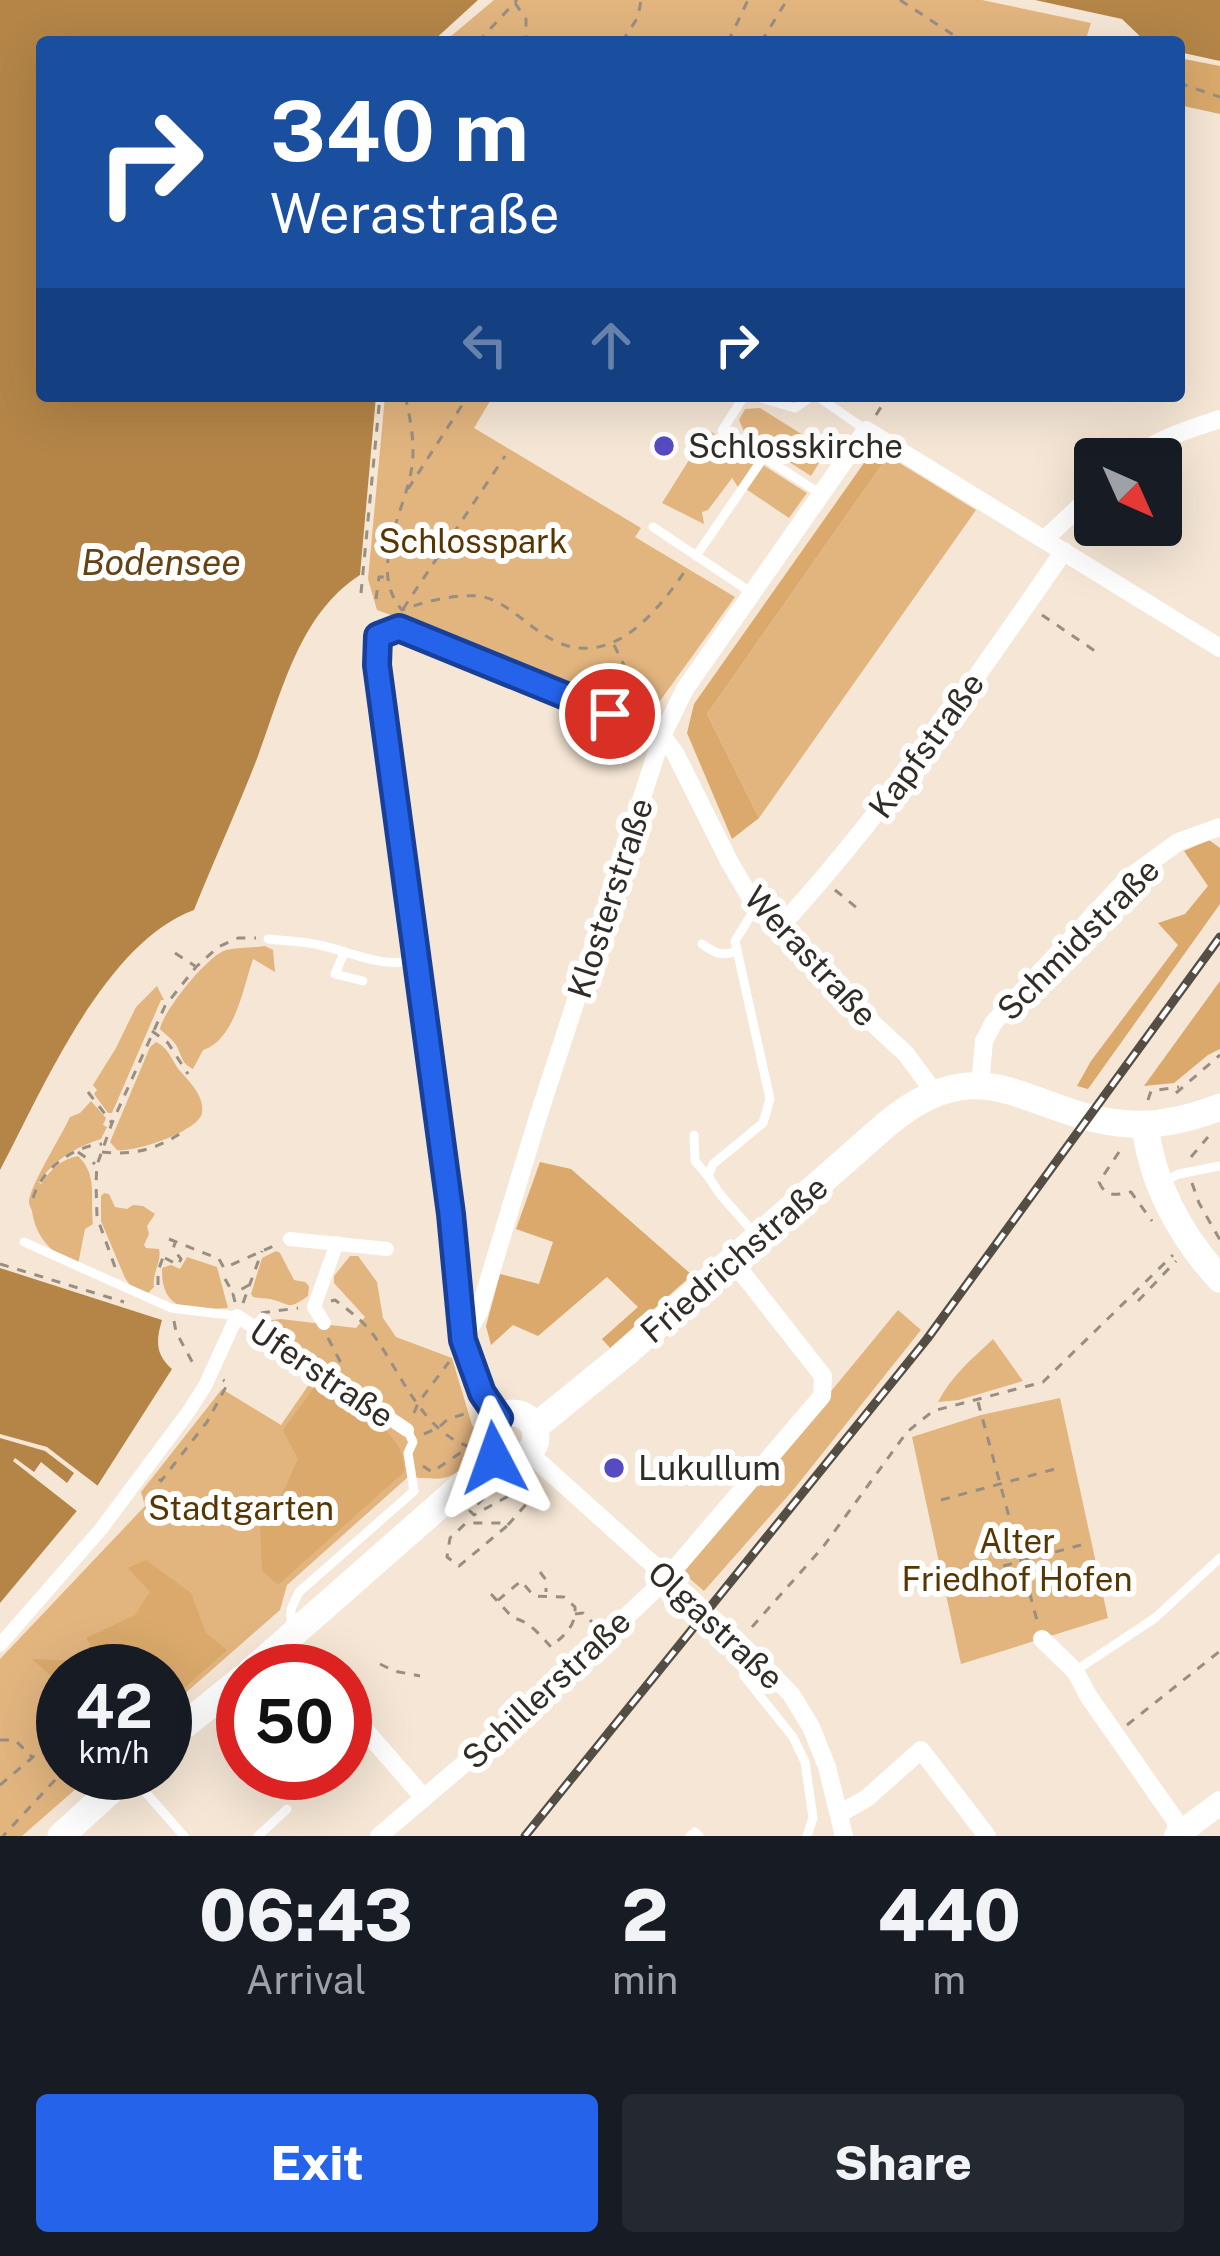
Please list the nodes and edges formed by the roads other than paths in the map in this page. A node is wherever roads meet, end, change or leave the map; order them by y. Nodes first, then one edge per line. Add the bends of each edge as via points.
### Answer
1 (740, 402) edge
2 (774, 402) edge
3 (804, 402) edge
4 (823, 402) edge
5 (1220, 418) edge
6 (866, 430) junction
7 (1168, 438) edge
8 (764, 458) junction
9 (821, 494) junction
10 (1074, 512) edge
11 (653, 527) dead end
12 (1046, 538) junction
13 (1064, 551) junction
14 (696, 556) junction
15 (752, 593) junction
16 (1220, 647) edge
17 (658, 730) junction
18 (1220, 827) edge
19 (756, 907) junction
20 (777, 930) junction
21 (268, 938) road end
22 (702, 944) dead end
23 (736, 950) junction
24 (344, 953) junction
25 (417, 960) junction
26 (363, 981) dead end
27 (980, 1086) junction
28 (934, 1092) junction
29 (1220, 1108) edge
30 (1135, 1125) junction
31 (694, 1135) dead end
32 (1220, 1166) edge
33 (1179, 1171) junction
34 (708, 1176) junction
35 (758, 1237) junction
36 (290, 1238) road end
37 (24, 1242) dead end
38 (337, 1243) junction
39 (387, 1249) dead end
40 (735, 1264) junction
41 (1220, 1279) edge
42 (261, 1313) road end
43 (237, 1316) junction
44 (324, 1323) road end
45 (463, 1340) junction
46 (485, 1415) junction
47 (410, 1436) joint
48 (530, 1458) junction
49 (503, 1464) junction
50 (430, 1495) junction
51 (1220, 1558) edge
52 (666, 1579) junction
53 (742, 1637) junction
54 (289, 1638) junction
55 (1042, 1639) road end
56 (282, 1644) edge
57 (294, 1644) edge
58 (0, 1645) edge
59 (1075, 1671) junction
60 (216, 1700) edge
61 (192, 1719) edge
62 (372, 1738) edge
63 (424, 1798) junction
64 (100, 1800) edge
65 (153, 1800) edge
66 (1220, 1803) edge
67 (287, 1809) dead end
68 (839, 1814) junction
69 (1178, 1835) edge
70 (62, 1836) edge
71 (184, 1836) edge
72 (258, 1836) edge
73 (379, 1836) edge
74 (690, 1836) edge
75 (699, 1836) edge
76 (807, 1836) edge
77 (844, 1836) edge
78 (988, 1836) edge

1 - 8 lane via 722,431
2 - 3 lane
4 - 6 lane
5 - 7 street
6 - 9 street, Klosterstraße
6 - 12 street
8 - 9 lane
8 - 14 lane
9 - 15 street, Klosterstraße
10 - 12 street
11 - 14 lane
12 - 13 street
13 - 16 street
13 - 20 street, Kapfstraße via 943,726
14 - 15 lane
15 - 17 street, Klosterstraße
17 - 19 street, Werastraße
17 - 25 street via 399,628 378,636
17 - 45 street, Klosterstraße via 479,1312
18 - 27 street, Schmidstraße via 1178,842 1126,880 994,1022
19 - 20 street, Werastraße
19 - 23 lane
20 - 28 street, Werastraße
21 - 24 lane
22 - 23 lane via 718,954
23 - 34 lane via 770,1099 763,1123
24 - 25 lane via 371,962
24 - 26 lane via 334,974
25 - 45 street
27 - 28 main road
27 - 30 main road
28 - 35 main road, Friedrichstraße
29 - 30 main road
30 - 33 main road
31 - 34 lane via 695,1161
32 - 33 lane
33 - 41 main road via 1180,1226
34 - 35 lane
35 - 40 main road, Friedrichstraße
36 - 38 street
37 - 43 lane via 171,1308
38 - 39 street
38 - 44 street via 314,1306
40 - 48 main road, Friedrichstraße via 626,1353
40 - 52 street, Schillerstraße via 823,1376 822,1396
42 - 43 street, Uferstraße
43 - 47 street, Uferstraße
43 - 58 street, Uferstraße via 177,1428
45 - 46 street
46 - 48 main road via 521,1414
46 - 49 main road
47 - 50 lane via 408,1453
48 - 49 main road
48 - 52 street, Olgastraße
49 - 50 main road
50 - 54 main road
51 - 59 lane via 1155,1618
52 - 53 street, Olgastraße
52 - 63 street, Schillerstraße
53 - 68 street, Olgastraße via 811,1727
53 - 76 lane via 744,1676 805,1762 813,1818
54 - 56 main road
54 - 57 street
55 - 59 street
59 - 69 street
60 - 61 main road
62 - 63 street
63 - 73 street, Schillerstraße
64 - 70 main road
65 - 71 lane
66 - 69 street
67 - 72 lane
68 - 77 street, Olgastraße
68 - 78 street via 921,1750
74 - 75 lane

